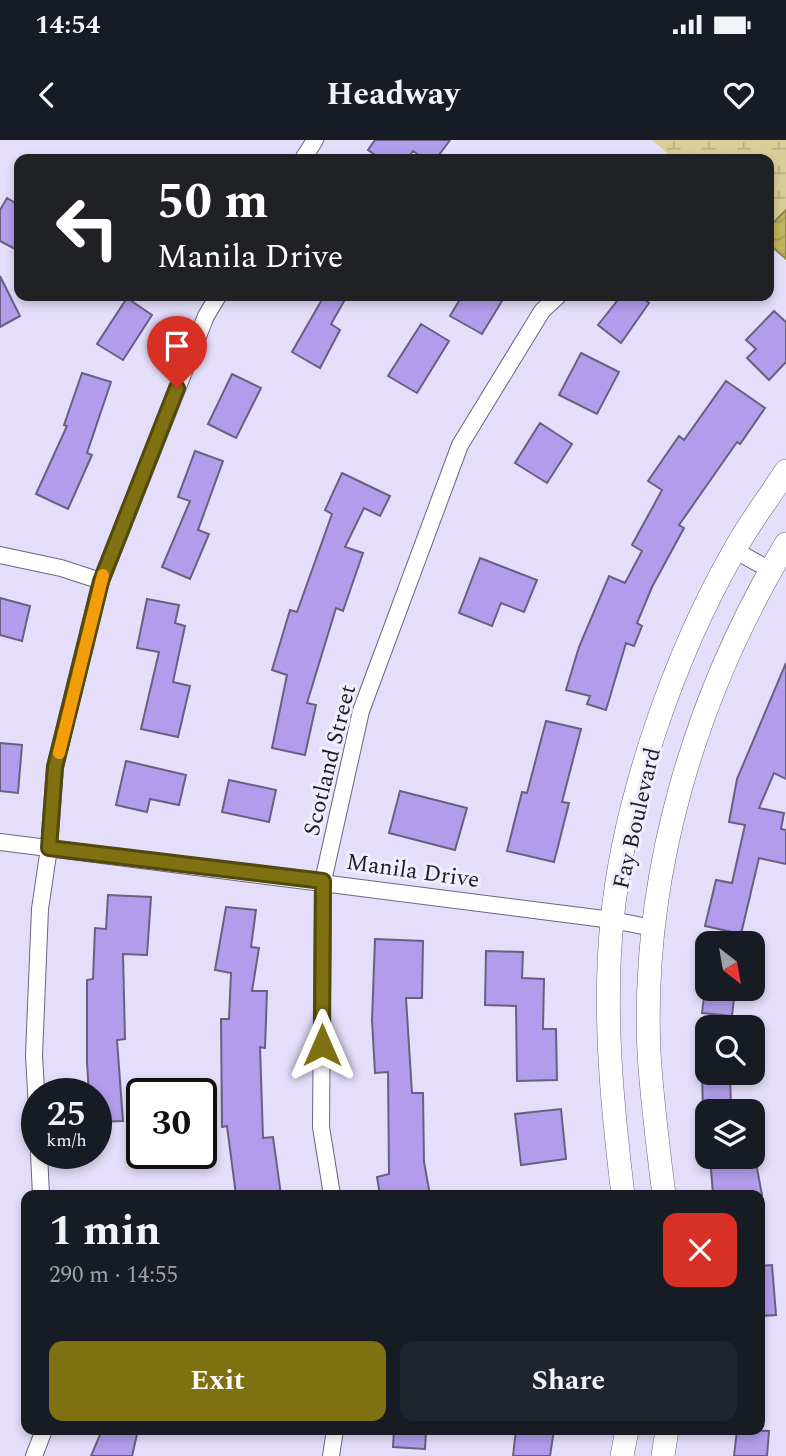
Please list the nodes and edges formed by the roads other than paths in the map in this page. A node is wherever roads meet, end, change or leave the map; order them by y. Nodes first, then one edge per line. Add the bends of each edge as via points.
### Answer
1 (215, 301) edge
2 (553, 301) edge
3 (786, 471) edge
4 (786, 544) edge
5 (734, 550) junction
6 (0, 555) edge
7 (771, 570) junction
8 (101, 581) junction
9 (0, 842) edge
10 (49, 848) junction
11 (323, 881) junction
12 (612, 920) junction
13 (653, 928) junction
14 (35, 1078) edge
15 (40, 1169) edge
16 (41, 1190) edge
17 (331, 1190) edge
18 (623, 1190) edge
19 (663, 1190) edge
20 (42, 1435) edge
21 (334, 1435) edge
22 (626, 1435) edge
23 (666, 1435) edge
24 (34, 1456) edge
25 (331, 1456) edge
26 (622, 1456) edge
27 (663, 1456) edge

1 - 8 street
2 - 11 street, Scotland Street via 542,311 460,445 361,711
3 - 5 main road, Fay Boulevard
4 - 7 main road, Fay Boulevard
5 - 7 street
5 - 12 main road, Fay Boulevard via 684,649 654,738
6 - 8 street
7 - 13 main road, Fay Boulevard via 705,709 664,858
8 - 10 street via 55,767
9 - 10 street, Manila Drive
10 - 11 street, Manila Drive
10 - 14 street via 40,909
11 - 12 street, Manila Drive
11 - 17 street, Scotland Street via 321,1127
12 - 13 street, Manila Drive
12 - 18 main road, Fay Boulevard via 611,1095
13 - 19 main road, Fay Boulevard via 649,1052
15 - 16 street
20 - 24 street
21 - 25 street
22 - 26 main road
23 - 27 main road

